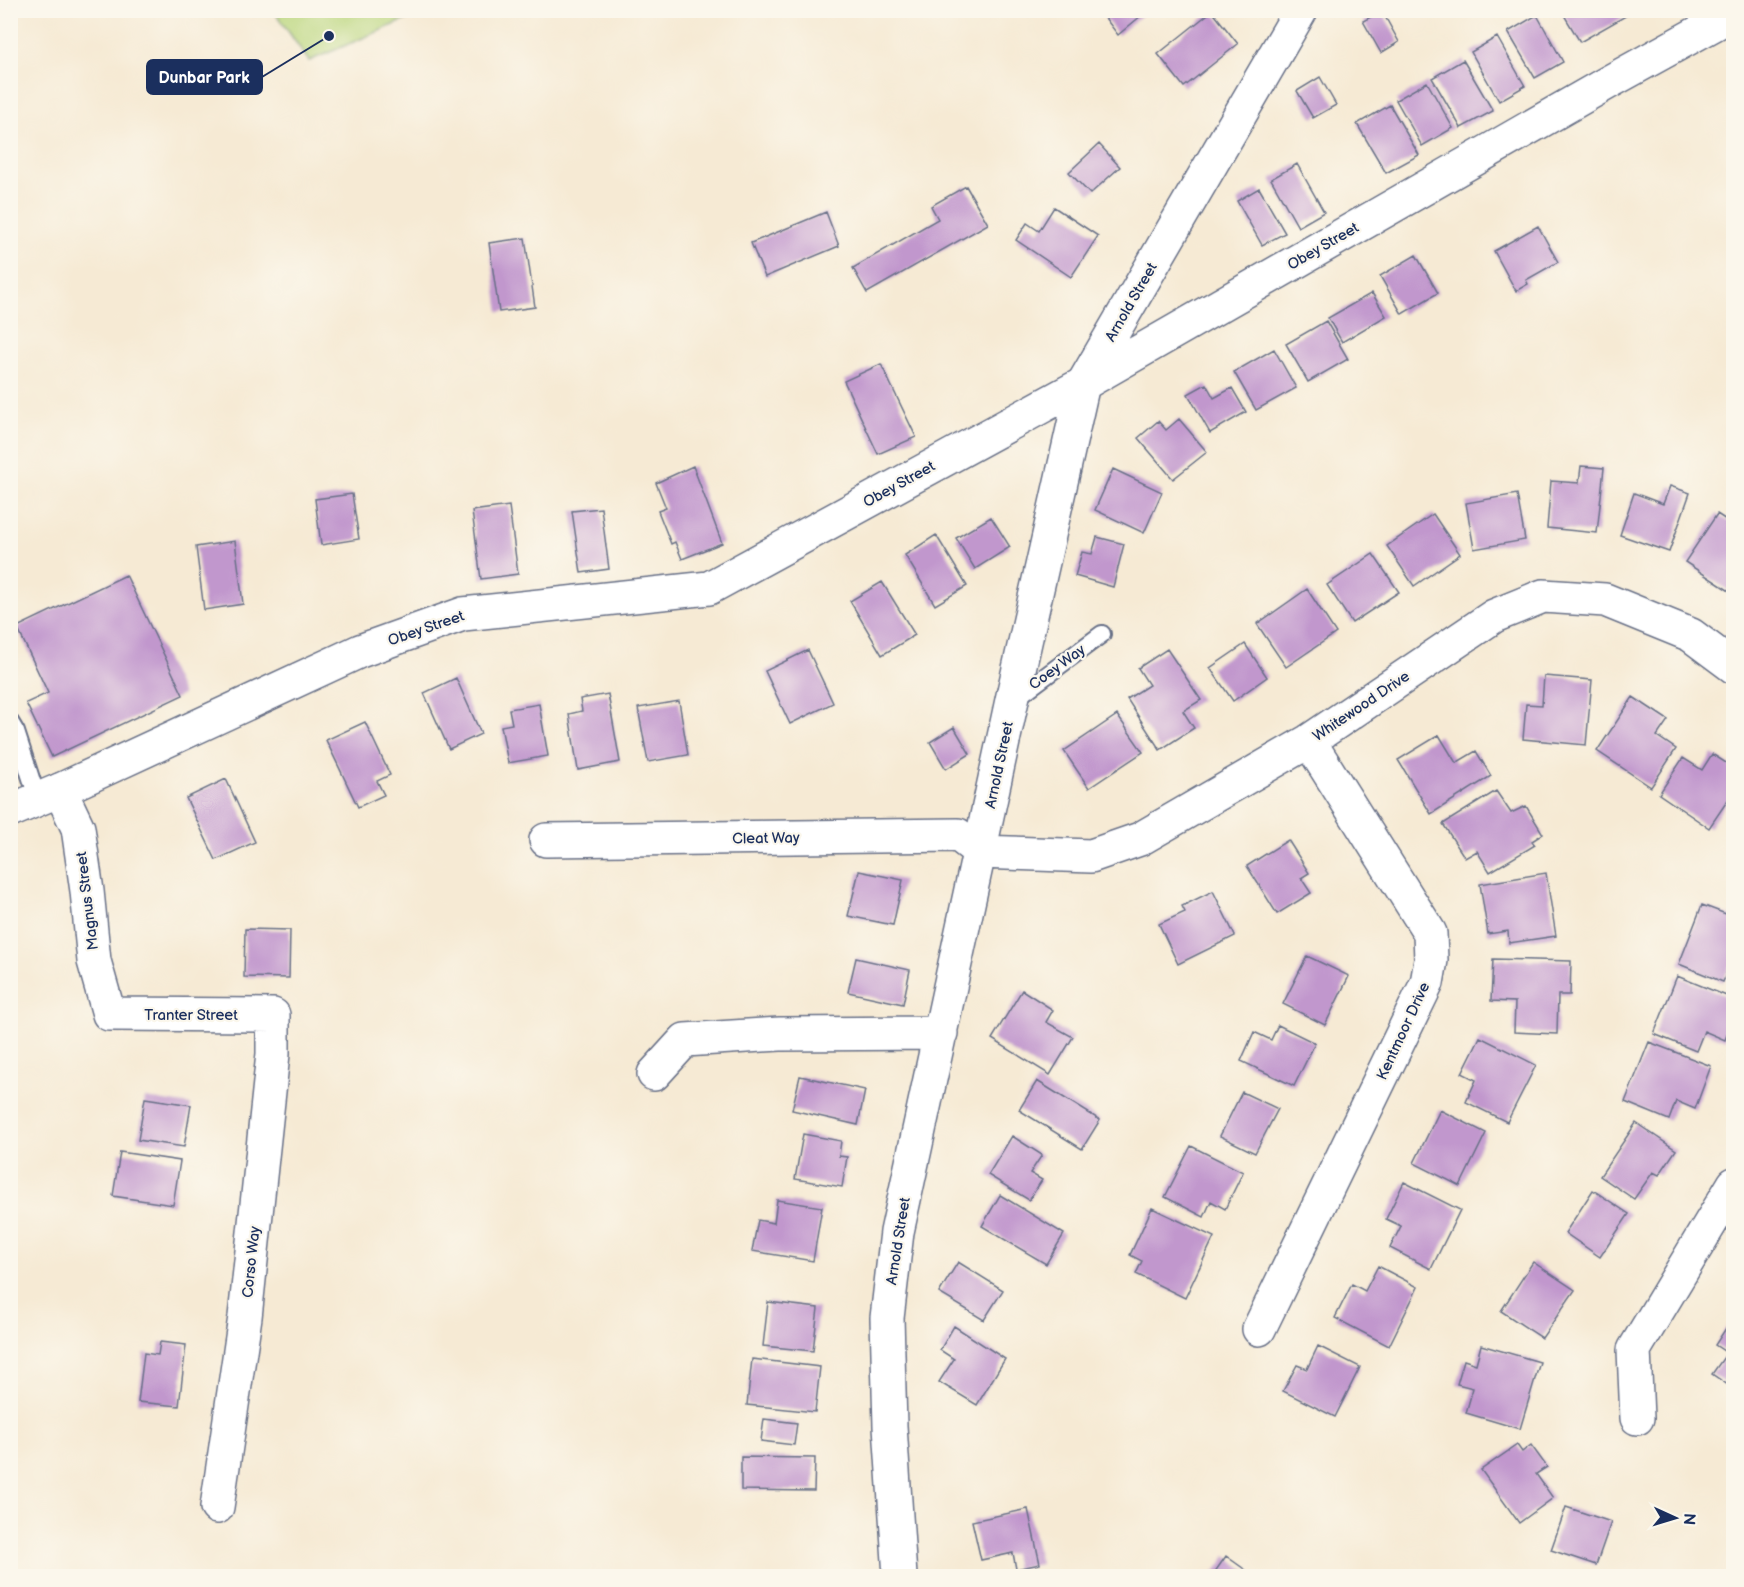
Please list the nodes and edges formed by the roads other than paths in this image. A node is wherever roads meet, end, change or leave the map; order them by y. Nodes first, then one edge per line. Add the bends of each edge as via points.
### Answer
1 (1734, 13) edge
2 (1288, 16) edge
3 (1083, 384) junction
4 (1102, 634) dead end
5 (1734, 667) edge
6 (1012, 700) junction
7 (10, 722) edge
8 (1309, 741) junction
9 (36, 800) edge
10 (546, 840) dead end
11 (980, 852) junction
12 (109, 1014) joint
13 (273, 1015) joint
14 (941, 1033) junction
15 (654, 1074) dead end
16 (1734, 1184) edge
17 (1259, 1329) dead end
18 (1637, 1418) dead end
19 (217, 1507) dead end
20 (900, 1576) edge

1 - 3 street, Obey Street
2 - 3 street, Arnold Street
3 - 6 street, Arnold Street
3 - 9 street, Obey Street via 709,588 463,614 360,651
4 - 6 lane, Coey Way
5 - 8 street, Whitewood Drive via 1691,635 1605,600 1544,596 1494,616
6 - 11 street, Arnold Street
7 - 9 lane
8 - 11 street, Whitewood Drive via 1140,839 1091,856
8 - 17 street, Kentmoor Drive via 1430,933 1431,960 1427,983
9 - 12 street, Magnus Street via 78,828 94,961
10 - 11 street, Cleat Way via 958,836
11 - 14 street, Arnold Street
12 - 13 street, Tranter Street
13 - 19 street, Corso Way via 273,1054 245,1317
14 - 15 street via 780,1034 685,1040
14 - 20 street, Arnold Street via 897,1232 887,1318
16 - 18 street via 1634,1350

